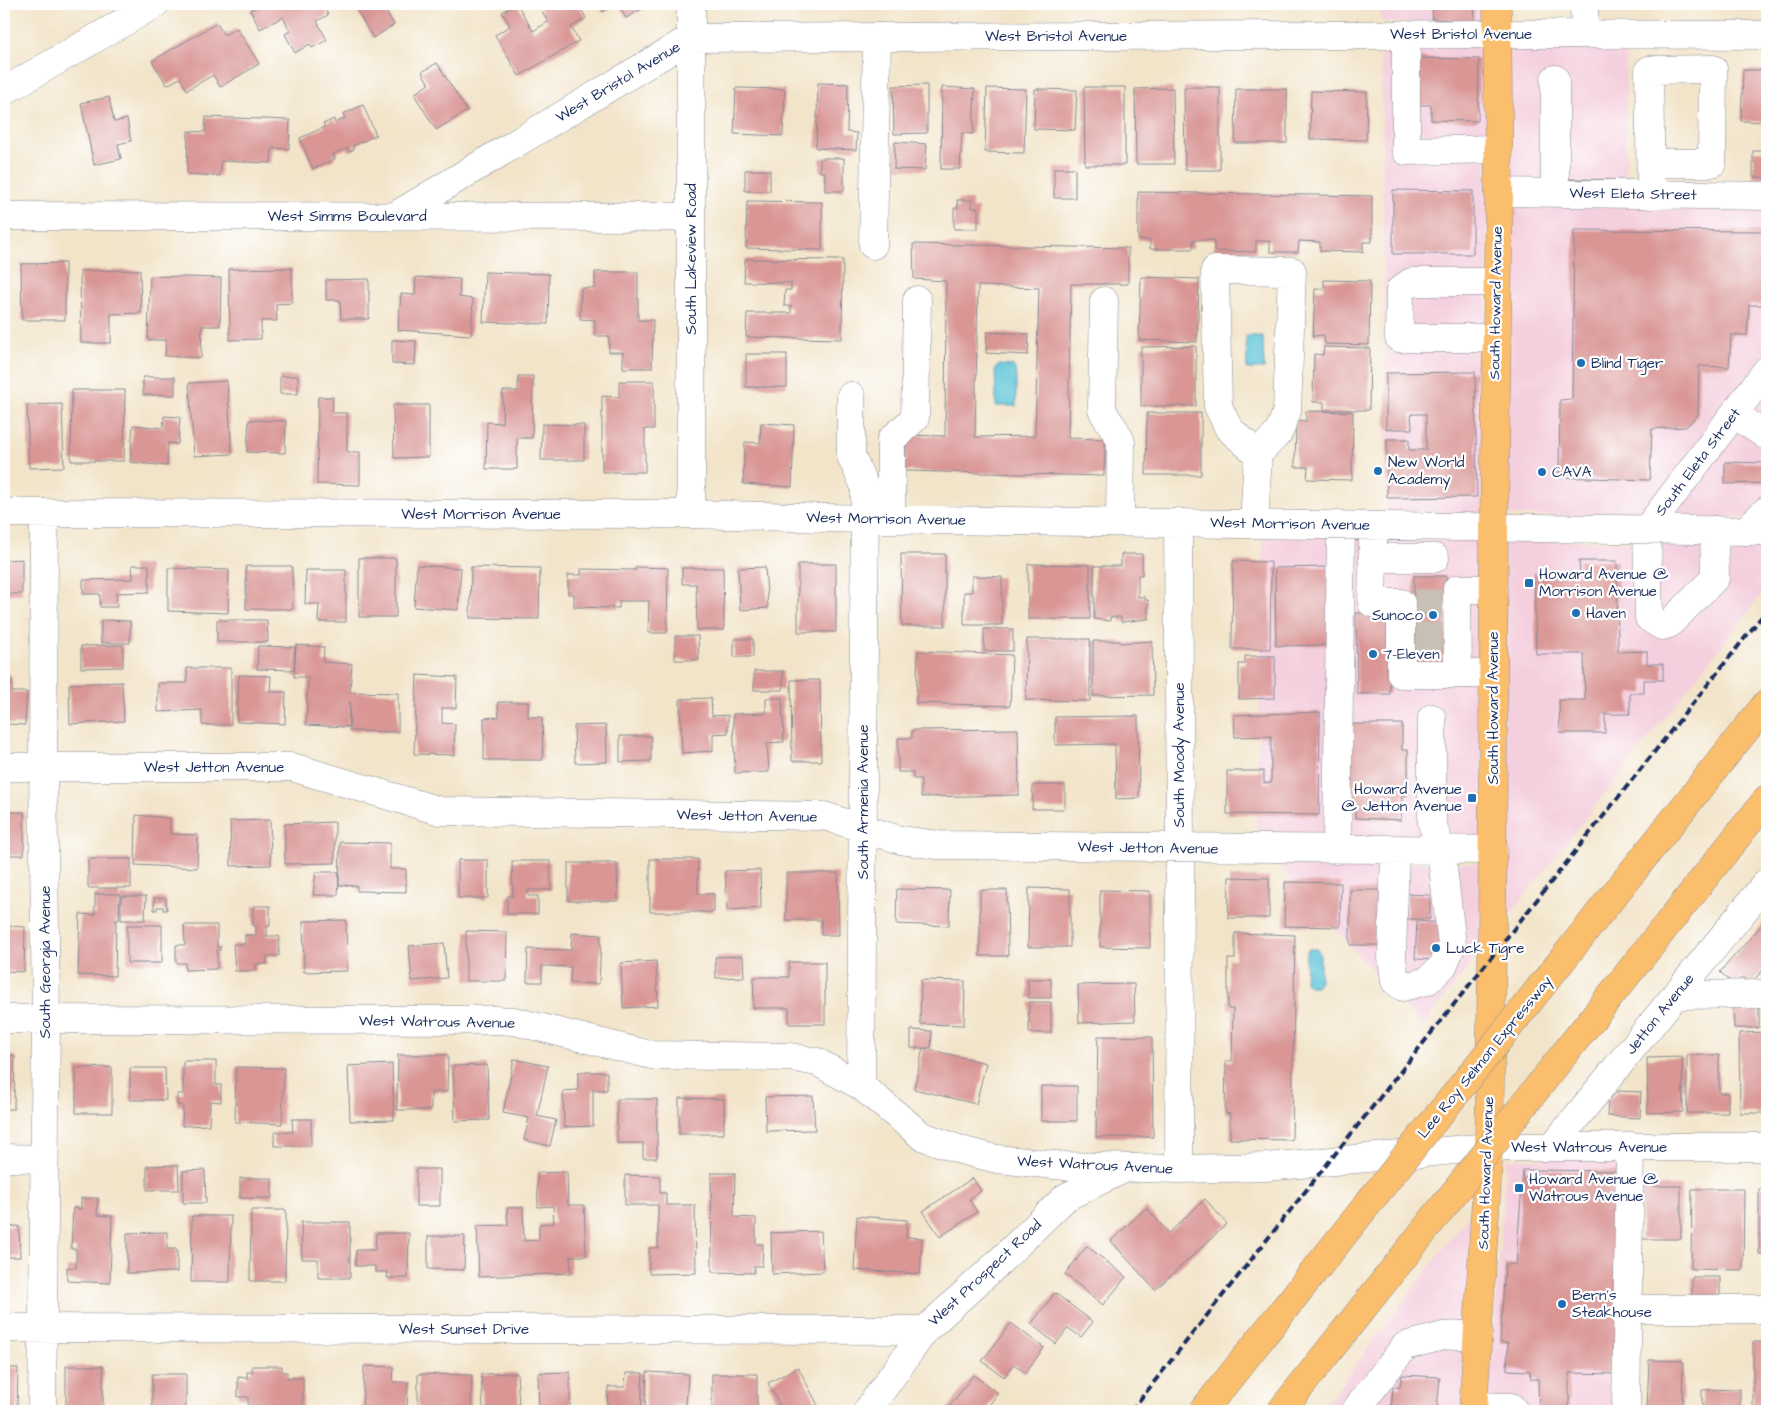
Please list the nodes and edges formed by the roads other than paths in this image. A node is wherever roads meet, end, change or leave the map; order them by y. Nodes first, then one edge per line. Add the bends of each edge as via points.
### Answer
1 (155, 4) edge
2 (691, 4) edge
3 (1497, 4) edge
4 (1584, 4) edge
5 (1406, 34) junction
6 (1496, 34) junction
7 (1585, 34) junction
8 (1655, 35) junction
9 (1767, 35) edge
10 (877, 37) junction
11 (690, 38) junction
12 (1658, 70) junction
13 (1555, 80) dead end
14 (4, 91) edge
15 (1498, 149) junction
16 (1652, 163) junction
17 (1499, 192) junction
18 (1555, 193) junction
19 (1651, 195) junction
20 (1767, 196) edge
21 (4, 216) edge
22 (395, 216) junction
23 (691, 217) junction
24 (874, 245) dead end
25 (1496, 282) junction
26 (917, 300) dead end
27 (1104, 301) dead end
28 (1496, 338) junction
29 (1767, 370) edge
30 (851, 396) dead end
31 (1734, 414) junction
32 (1767, 436) edge
33 (1258, 454) junction
34 (853, 460) junction
35 (891, 460) junction
36 (1767, 510) edge
37 (4, 513) edge
38 (44, 513) junction
39 (692, 514) junction
40 (864, 519) junction
41 (891, 519) junction
42 (1120, 522) junction
43 (1178, 522) junction
44 (1254, 524) junction
45 (1341, 525) junction
46 (1373, 526) junction
47 (1434, 527) junction
48 (1494, 528) junction
49 (1647, 529) junction
50 (1714, 530) junction
51 (1756, 531) edge
52 (1373, 558) junction
53 (1435, 558) junction
54 (1494, 589) junction
55 (1454, 599) junction
56 (1458, 674) junction
57 (1493, 674) junction
58 (1767, 702) edge
59 (1432, 718) dead end
60 (4, 767) edge
61 (43, 767) junction
62 (1767, 799) edge
63 (863, 829) junction
64 (1180, 849) junction
65 (1337, 850) junction
66 (1395, 850) junction
67 (1441, 850) junction
68 (1493, 850) junction
69 (1767, 882) edge
70 (1767, 994) edge
71 (1676, 995) junction
72 (4, 1019) edge
73 (46, 1019) junction
74 (861, 1086) junction
75 (1553, 1146) junction
76 (1630, 1146) junction
77 (1488, 1147) junction
78 (1767, 1147) edge
79 (4, 1158) edge
80 (44, 1158) junction
81 (1130, 1167) junction
82 (1179, 1169) junction
83 (1628, 1309) junction
84 (1767, 1309) edge
85 (4, 1328) edge
86 (43, 1328) junction
87 (925, 1330) junction
88 (1478, 1334) junction
89 (1474, 1409) edge
90 (42, 1411) edge
91 (867, 1411) edge
92 (1203, 1411) edge
93 (1281, 1411) edge
94 (1355, 1411) edge
95 (1514, 1411) edge
96 (1626, 1411) edge

1 - 14 street
2 - 11 street, South Lakeview Road
3 - 6 main road, South Howard Avenue
4 - 7 street
5 - 6 street, West Bristol Avenue
5 - 10 street, West Bristol Avenue
5 - 15 street via 1406,151
6 - 7 street, West Bristol Avenue
6 - 15 main road, South Howard Avenue
7 - 8 street, West Bristol Avenue
8 - 9 street, West Bristol Avenue
8 - 12 street
10 - 11 street, West Bristol Avenue
10 - 24 street
11 - 22 street, West Bristol Avenue
11 - 23 street, South Lakeview Road
12 - 16 street via 1649,70
12 - 16 street via 1713,69 1712,163
13 - 18 street
15 - 17 main road, South Howard Avenue
16 - 19 street
17 - 18 street, West Eleta Street
17 - 25 main road, South Howard Avenue
18 - 19 street, West Eleta Street
19 - 20 street, West Eleta Street
21 - 22 street, West Simms Boulevard
22 - 23 street, West Simms Boulevard
23 - 39 street, South Lakeview Road
25 - 28 main road, South Howard Avenue
25 - 28 street via 1411,282 1400,290 1399,338
26 - 35 street via 915,418 891,440
27 - 42 street via 1102,410 1107,422 1119,433 1121,443
28 - 48 main road, South Howard Avenue
29 - 31 street, South Eleta Street
30 - 34 street, South Armenia Avenue
31 - 32 street
31 - 49 street, South Eleta Street
33 - 33 street via 1279,432 1287,410 1292,271 1215,270 1218,406 1229,429
33 - 44 street
34 - 35 street
34 - 40 street, South Armenia Avenue via 865,487
35 - 41 street
36 - 51 street
37 - 38 street, West Morrison Avenue
38 - 39 street, West Morrison Avenue
38 - 61 street, South Georgia Avenue
39 - 40 street, West Morrison Avenue
40 - 41 street, West Morrison Avenue
40 - 63 street, South Armenia Avenue
41 - 42 street, West Morrison Avenue
42 - 43 street, West Morrison Avenue
43 - 44 street, West Morrison Avenue
43 - 64 street, South Moody Avenue
44 - 45 street, West Morrison Avenue
45 - 46 street, West Morrison Avenue
45 - 65 street
46 - 47 street, West Morrison Avenue
46 - 52 street
47 - 48 street, West Morrison Avenue
47 - 53 street
48 - 49 street, West Morrison Avenue
48 - 54 main road, South Howard Avenue
49 - 50 street, West Morrison Avenue
49 - 50 street via 1649,618 1662,626 1669,624 1715,578
50 - 51 street, West Morrison Avenue
52 - 53 street
52 - 56 street via 1372,604 1407,604 1407,637 1401,674
53 - 55 street
54 - 55 street
54 - 57 main road, South Howard Avenue
55 - 56 street via 1452,637
56 - 57 street
57 - 68 main road, South Howard Avenue
58 - 92 main road, Lee Roy Selmon Expressway, bridge
59 - 67 street via 1432,822
60 - 61 street, West Jetton Avenue
61 - 63 street, West Jetton Avenue via 292,767 440,811 824,816
61 - 73 street, South Georgia Avenue
62 - 93 main road, bridge
63 - 64 street, West Jetton Avenue via 900,840 938,846
63 - 74 street, South Armenia Avenue
64 - 65 street, West Jetton Avenue
64 - 82 street, South Moody Avenue
65 - 66 street, West Jetton Avenue
66 - 67 street, West Jetton Avenue
66 - 67 street via 1392,957 1395,981 1402,987 1427,981 1443,966 1452,945
67 - 68 street, West Jetton Avenue
68 - 77 main road, South Howard Avenue
69 - 71 street, Jetton Avenue
70 - 71 street
71 - 75 street, Jetton Avenue
72 - 73 street, West Watrous Avenue
73 - 74 street, West Watrous Avenue via 514,1021 651,1055 790,1057 817,1062
73 - 80 street, South Georgia Avenue
74 - 81 street, West Watrous Avenue via 922,1136 964,1152 1065,1166
75 - 76 street, West Watrous Avenue
75 - 77 street, West Watrous Avenue
76 - 78 street, West Watrous Avenue
76 - 83 street
77 - 82 street, West Watrous Avenue via 1266,1167
77 - 88 main road, South Howard Avenue
79 - 80 street
80 - 86 street, South Georgia Avenue
81 - 82 street, West Watrous Avenue
81 - 87 street, West Prospect Road via 1066,1197
83 - 84 street
83 - 96 street
85 - 86 street, West Sunset Drive
86 - 87 street, West Sunset Drive
86 - 90 street, South Georgia Avenue
87 - 91 street, West Prospect Road
88 - 89 main road, South Howard Avenue
88 - 94 street via 1443,1336 1405,1346
89 - 95 street via 1512,1407

